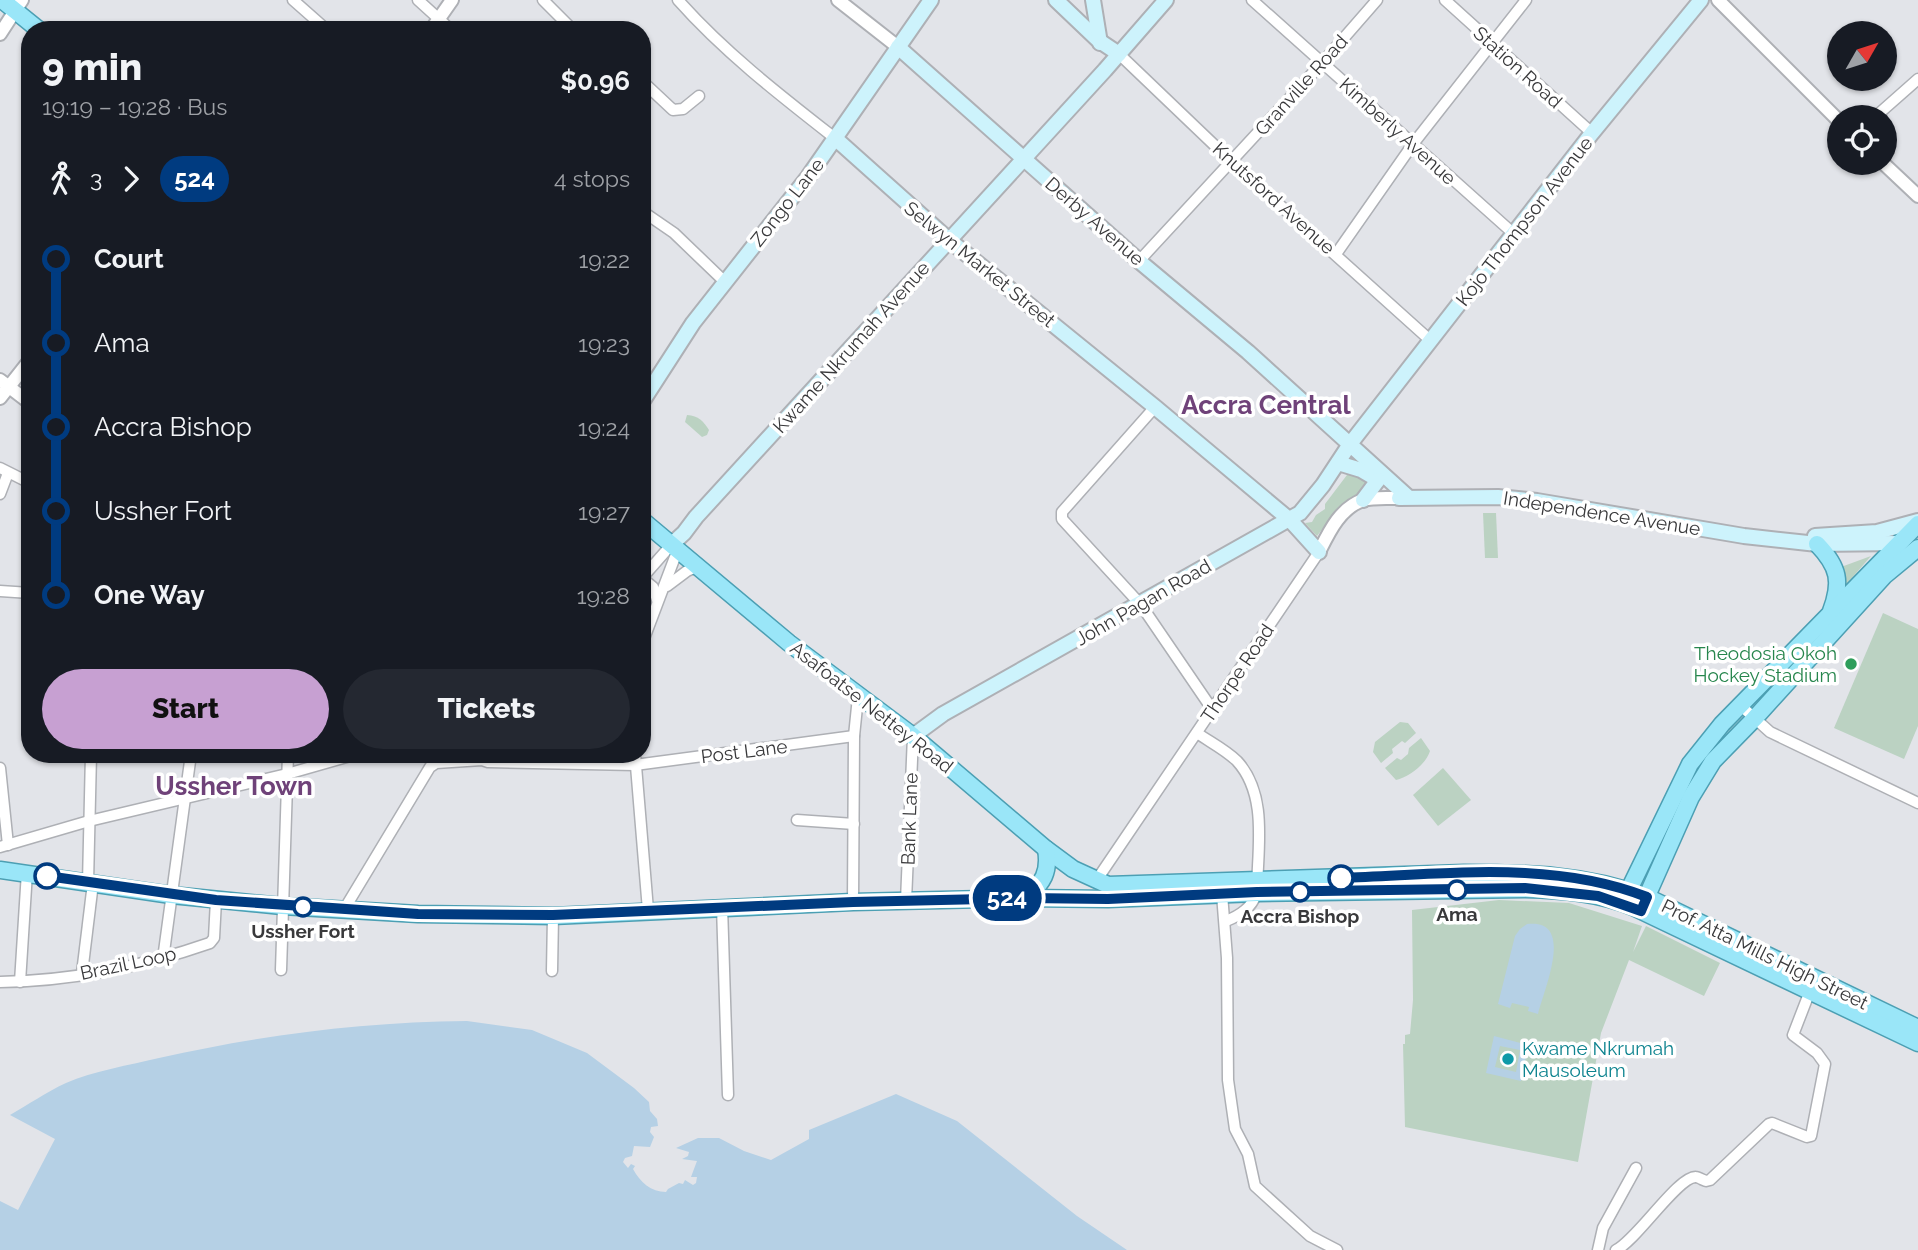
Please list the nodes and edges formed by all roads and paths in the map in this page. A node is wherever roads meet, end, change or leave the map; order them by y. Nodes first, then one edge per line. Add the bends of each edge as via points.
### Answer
1 (2, 0) edge
2 (293, 0) edge
3 (418, 0) edge
4 (452, 0) edge
5 (542, 0) edge
6 (678, 0) edge
7 (838, 0) edge
8 (931, 0) edge
9 (1056, 0) edge
10 (1073, 0) edge
11 (1093, 0) edge
12 (1166, 0) edge
13 (1252, 0) edge
14 (1377, 0) edge
15 (1445, 0) edge
16 (1526, 0) edge
17 (1701, 0) edge
18 (1718, 0) edge
19 (18, 5) edge
20 (439, 19) joint
21 (31, 21) edge
22 (317, 21) edge
23 (564, 21) edge
24 (0, 34) edge
25 (1098, 40) junction
26 (1492, 44) junction
27 (898, 47) junction
28 (1119, 54) junction
29 (1322, 63) junction
30 (1105, 70) junction
31 (1918, 79) edge
32 (651, 89) edge
33 (699, 96) dead end
34 (1889, 105) edge
35 (1827, 109) edge
36 (1592, 133) junction
37 (836, 139) junction
38 (1413, 144) junction
39 (1023, 159) junction
40 (1232, 162) junction
41 (1896, 175) edge
42 (1918, 196) edge
43 (651, 217) edge
44 (1514, 234) junction
45 (949, 240) junction
46 (1336, 254) junction
47 (1139, 261) junction
48 (725, 282) junction
49 (1431, 341) junction
50 (21, 368) edge
51 (4, 384) edge
52 (651, 388) edge
53 (21, 396) edge
54 (0, 398) edge
55 (1155, 407) junction
56 (1350, 444) junction
57 (1338, 463) junction
58 (4, 471) edge
59 (21, 479) edge
60 (1378, 480) junction
61 (0, 494) edge
62 (1403, 497) junction
63 (1363, 500) junction
64 (1290, 520) junction
65 (1918, 522) edge
66 (651, 527) edge
67 (1918, 538) edge
68 (1796, 541) junction
69 (1899, 543) junction
70 (1817, 544) junction
71 (675, 547) junction
72 (1918, 548) edge
73 (1319, 552) junction
74 (699, 566) junction
75 (651, 570) edge
76 (651, 585) edge
77 (664, 589) junction
78 (0, 591) edge
79 (21, 592) edge
80 (657, 600) junction
81 (1140, 605) junction
82 (651, 617) edge
83 (1828, 618) junction
84 (858, 697) junction
85 (1740, 705) junction
86 (1212, 709) junction
87 (1754, 719) junction
88 (1197, 733) junction
89 (854, 736) junction
90 (913, 736) junction
91 (651, 758) edge
92 (91, 763) edge
93 (190, 763) edge
94 (288, 763) edge
95 (326, 763) edge
96 (439, 763) edge
97 (635, 763) edge
98 (432, 764) joint
99 (0, 768) edge
100 (287, 774) junction
101 (186, 798) junction
102 (1918, 803) edge
103 (797, 820) dead end
104 (89, 821) junction
105 (854, 824) junction
106 (4, 846) edge
107 (1046, 849) junction
108 (0, 870) edge
109 (27, 872) junction
110 (91, 883) junction
111 (1257, 886) junction
112 (1104, 888) junction
113 (1222, 894) junction
114 (171, 895) junction
115 (1626, 897) junction
116 (1026, 898) junction
117 (216, 900) junction
118 (906, 901) junction
119 (853, 902) junction
120 (1644, 904) junction
121 (282, 906) junction
122 (722, 906) junction
123 (345, 908) junction
124 (648, 910) junction
125 (553, 915) junction
126 (1226, 921) junction
127 (163, 959) junction
128 (281, 970) dead end
129 (552, 971) dead end
130 (82, 974) junction
131 (0, 982) edge
132 (20, 982) junction
133 (1810, 991) junction
134 (1918, 1028) edge
135 (1918, 1042) edge
136 (728, 1096) dead end
137 (1636, 1168) dead end
138 (1337, 1250) edge
139 (1598, 1250) edge
140 (1616, 1250) edge

1 - 19 main road
2 - 22 street
3 - 20 street
4 - 20 street
5 - 23 street
6 - 37 street, Selwyn Market Street via 761,79
7 - 27 street, Derby Avenue
8 - 27 main road, Zongo Lane
9 - 10 main road
9 - 25 main road
11 - 25 main road
12 - 28 main road, Kwame Nkrumah Avenue
13 - 29 street, Kimberly Avenue
14 - 29 street, Granville Road
15 - 26 street, Station Road
16 - 26 street
17 - 36 main road, Kojo Thompson Avenue
18 - 35 street
19 - 21 main road
19 - 24 street
25 - 28 main road
25 - 30 main road
26 - 36 street, Station Road
26 - 38 street
27 - 37 main road, Zongo Lane
27 - 39 main road, Derby Avenue
28 - 30 main road, Kwame Nkrumah Avenue
28 - 40 street, Knutsford Avenue
29 - 38 street, Kimberly Avenue
29 - 40 street, Granville Road
30 - 39 main road, Kwame Nkrumah Avenue
31 - 34 street
32 - 33 street via 673,110 683,109
36 - 44 main road, Kojo Thompson Avenue
37 - 45 main road, Selwyn Market Street
37 - 48 main road, Zongo Lane
38 - 44 street, Kimberly Avenue
38 - 46 street
39 - 45 main road, Kwame Nkrumah Avenue
39 - 47 main road, Derby Avenue
40 - 46 street, Knutsford Avenue
40 - 47 street, Granville Road
41 - 42 street
43 - 48 street
44 - 49 main road, Kojo Thompson Avenue
45 - 55 main road, Selwyn Market Street
45 - 71 main road, Kwame Nkrumah Avenue via 696,517
46 - 49 street, Knutsford Avenue
47 - 56 main road, Derby Avenue
48 - 52 main road, Zongo Lane
49 - 56 main road, Kojo Thompson Avenue
50 - 51 street
51 - 53 street
51 - 54 street
55 - 64 main road, Selwyn Market Street
55 - 81 street via 1062,515
56 - 57 main road, John Pagan Road
56 - 62 main road
57 - 60 main road
57 - 64 main road, John Pagan Road via 1309,503
58 - 59 street
58 - 61 street
60 - 62 main road
60 - 63 main road
62 - 63 street
62 - 68 main road, Independence Avenue via 1537,501
63 - 73 street, Thorpe Road via 1337,520
64 - 73 main road, Selwyn Market Street
64 - 81 main road, John Pagan Road
65 - 68 main road
65 - 69 main road
66 - 71 main road, Asafoatse Nettey Road
67 - 69 main road
68 - 70 main road
69 - 70 main road
69 - 83 main road
70 - 83 main road via 1832,561 1838,578
71 - 74 main road, Asafoatse Nettey Road
71 - 75 street
71 - 77 street
72 - 87 main road via 1884,576
73 - 86 street, Thorpe Road
74 - 77 street
74 - 84 main road, Asafoatse Nettey Road
76 - 80 street
77 - 80 street
78 - 79 street
80 - 82 street
81 - 86 street
81 - 90 main road, John Pagan Road via 943,714
83 - 85 main road
84 - 89 street
84 - 90 main road, Asafoatse Nettey Road
85 - 87 street
85 - 115 main road via 1690,764
86 - 88 street, Thorpe Road
87 - 102 street via 1770,732
87 - 120 main road via 1702,777
88 - 111 street via 1237,761 1252,790 1259,828
88 - 112 street, Thorpe Road
89 - 91 street, Post Lane
89 - 105 street
90 - 107 main road, Asafoatse Nettey Road
90 - 118 street, Bank Lane
92 - 104 street
93 - 101 street
94 - 100 street
95 - 100 street
96 - 98 street, Post Lane
97 - 124 street
98 - 123 street
99 - 106 street
100 - 101 street
100 - 121 street
101 - 104 street
101 - 114 street
103 - 105 street
104 - 106 street
104 - 110 street
105 - 119 street
107 - 112 main road, Asafoatse Nettey Road
107 - 116 main road via 1044,880
108 - 109 main road
109 - 110 main road
109 - 132 street
110 - 114 main road
110 - 130 street
111 - 112 main road, Prof. Atta Mills High Street
111 - 113 main road, Prof. Atta Mills High Street
111 - 115 main road, Prof. Atta Mills High Street via 1525,888
111 - 126 street via 1254,901 1241,915
112 - 113 main road, Prof. Atta Mills High Street
112 - 116 main road
113 - 126 street
114 - 117 main road
114 - 127 street
115 - 120 main road, Prof. Atta Mills High Street
116 - 118 main road
117 - 121 main road
117 - 127 street, Brazil Loop via 212,941
118 - 119 main road
119 - 122 main road
120 - 133 main road, Prof. Atta Mills High Street
120 - 134 main road, Prof. Atta Mills High Street
121 - 123 main road
121 - 128 street
122 - 124 main road
122 - 136 street
123 - 125 main road via 418,914
124 - 125 main road
125 - 129 street
126 - 138 street via 1228,1080 1235,1129 1248,1154 1255,1186 1310,1237
127 - 130 street, Brazil Loop
130 - 132 street, Brazil Loop
131 - 132 street, Brazil Loop
133 - 135 main road, Prof. Atta Mills High Street
133 - 140 street via 1793,1035 1825,1064 1811,1136 1769,1124 1710,1180 1689,1179
137 - 139 street via 1602,1228

